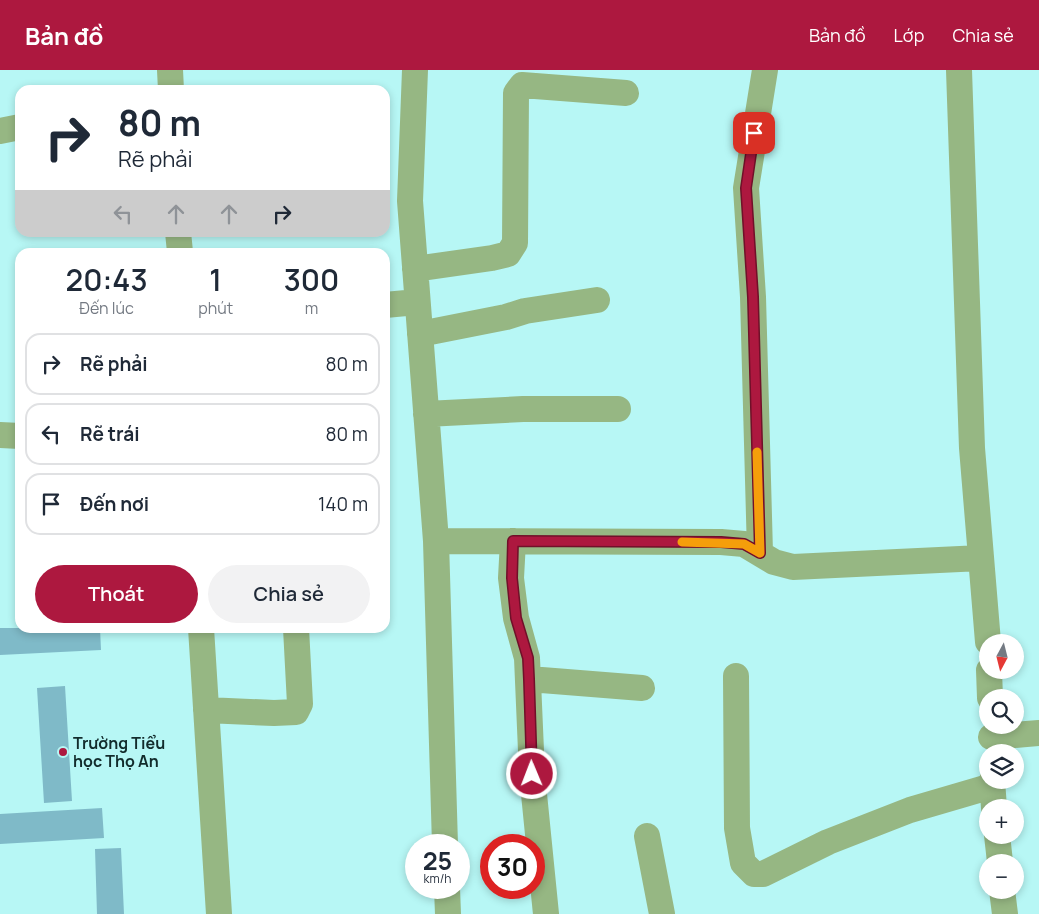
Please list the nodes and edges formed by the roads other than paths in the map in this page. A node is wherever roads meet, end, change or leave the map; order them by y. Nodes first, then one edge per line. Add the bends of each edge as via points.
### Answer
1 (170, 70) edge
2 (415, 70) edge
3 (765, 70) edge
4 (959, 70) edge
5 (170, 85) edge
6 (626, 93) dead end
7 (15, 128) edge
8 (0, 131) edge
9 (415, 268) junction
10 (596, 300) dead end
11 (417, 302) junction
12 (390, 304) edge
13 (420, 334) junction
14 (618, 409) dead end
15 (426, 414) junction
16 (0, 435) edge
17 (15, 436) edge
18 (436, 541) junction
19 (513, 541) junction
20 (760, 553) junction
21 (981, 558) junction
22 (201, 633) edge
23 (296, 633) edge
24 (987, 634) edge
25 (736, 676) dead end
26 (529, 679) junction
27 (642, 688) dead end
28 (206, 710) junction
29 (1039, 734) edge
30 (991, 738) edge
31 (993, 791) edge
32 (445, 834) edge
33 (647, 836) dead end
34 (447, 899) edge
35 (1003, 899) edge
36 (219, 914) edge
37 (448, 914) edge
38 (546, 914) edge
39 (662, 914) edge
40 (1005, 914) edge

1 - 5 street
2 - 9 street via 409,181
3 - 20 street via 746,188 753,297
4 - 21 street via 972,448
6 - 9 street via 522,85 516,93 515,243 508,254 492,258
7 - 8 street
9 - 11 street
10 - 13 street via 525,311
11 - 12 street
11 - 13 street
13 - 15 street
14 - 15 street
15 - 18 street
16 - 17 street
18 - 19 street
18 - 32 street
19 - 20 street via 721,542 744,544
19 - 26 street via 516,618 528,658
20 - 21 street via 774,562 793,567
21 - 24 street
22 - 28 street
23 - 28 street via 300,704 296,712
25 - 31 street via 737,828 743,863 754,874 763,874 828,842 910,810
26 - 27 street
26 - 38 street via 532,774
28 - 36 street
29 - 30 street
33 - 39 street
34 - 37 street
35 - 40 street

